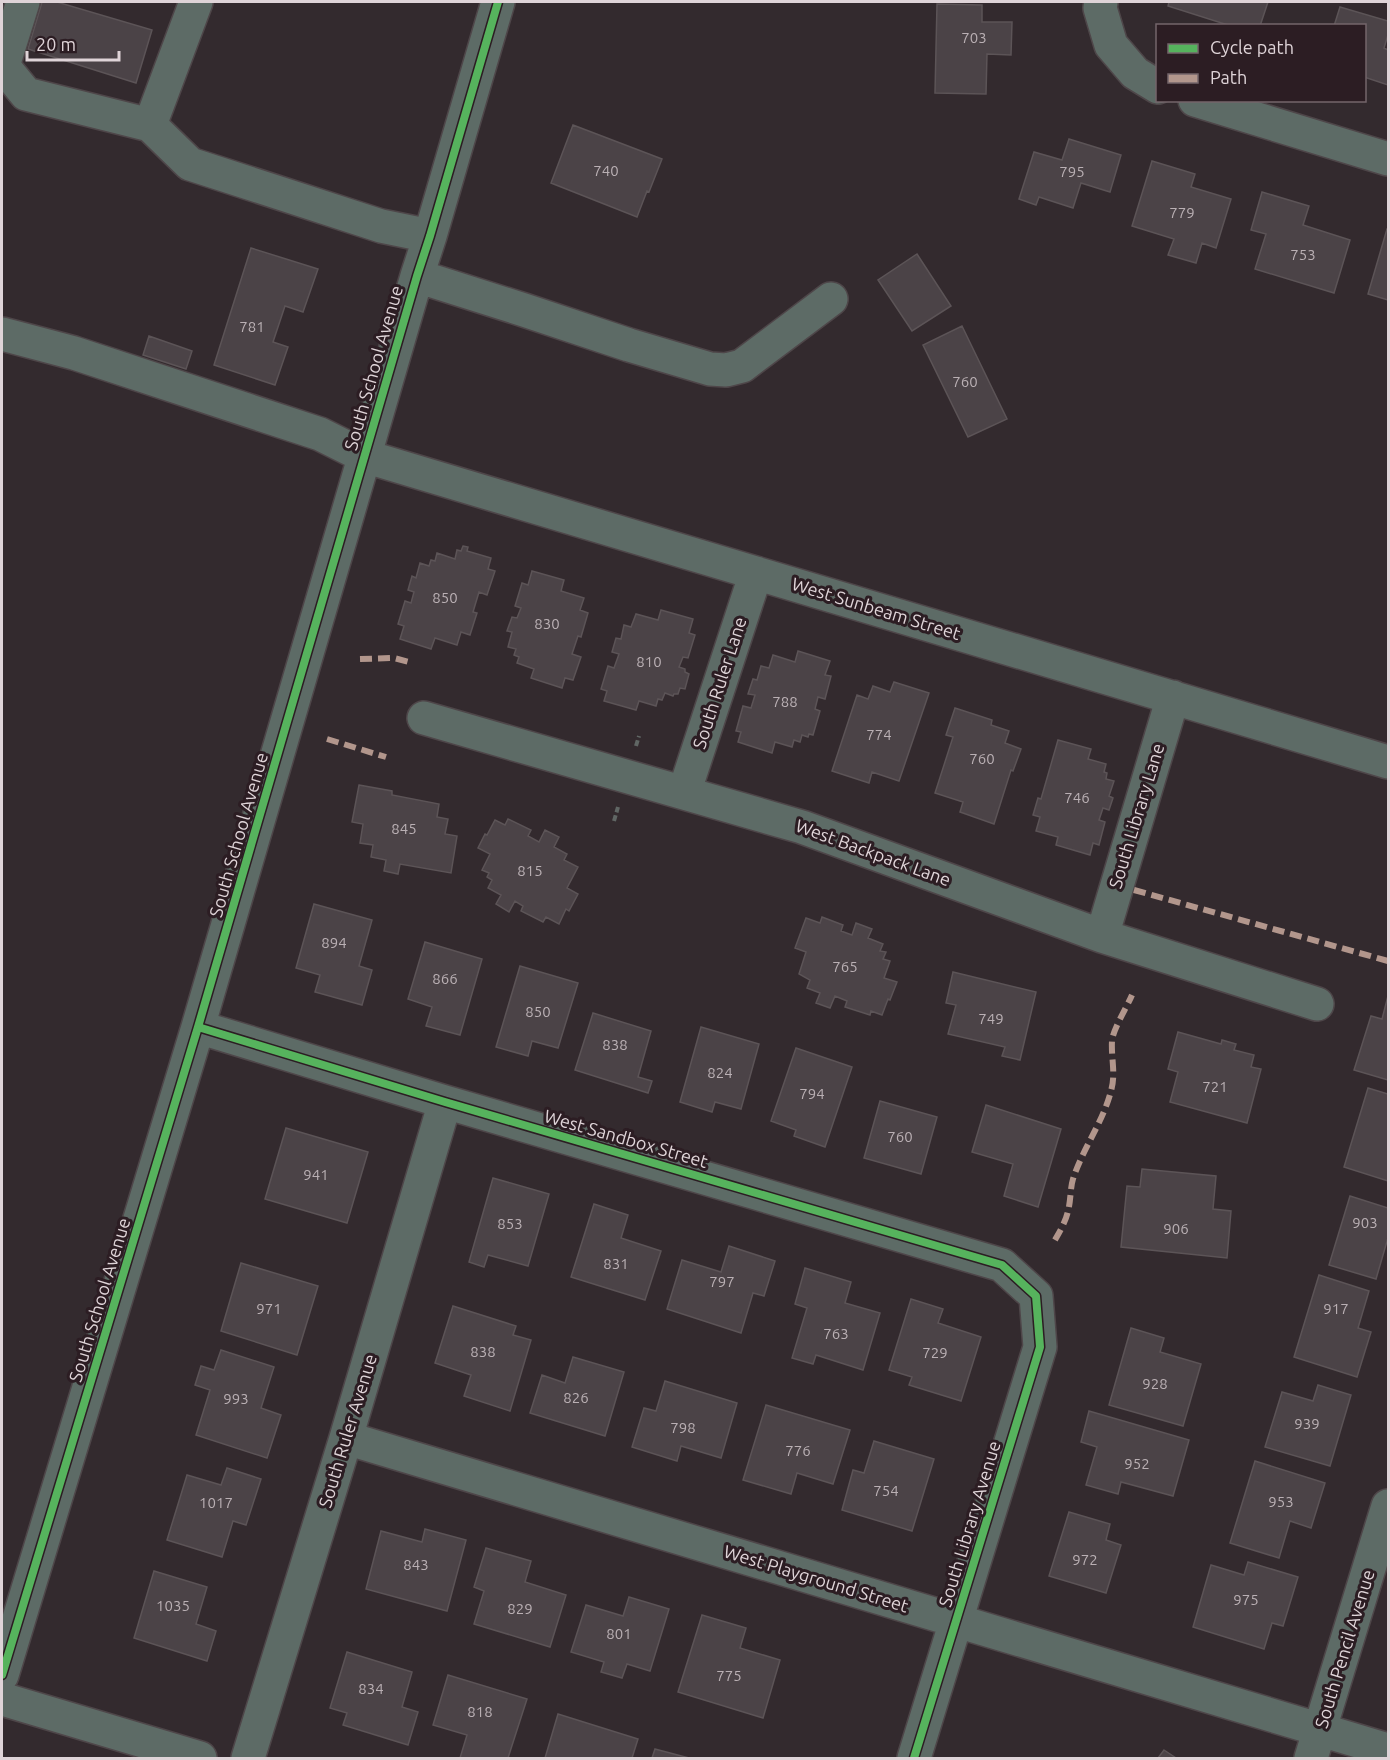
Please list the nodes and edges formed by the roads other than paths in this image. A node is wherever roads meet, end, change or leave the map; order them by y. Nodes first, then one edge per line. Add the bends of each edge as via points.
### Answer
1 (23, 2) edge
2 (196, 2) edge
3 (498, 2) edge
4 (1101, 2) edge
5 (1156, 86) edge
6 (1202, 102) edge
7 (150, 125) junction
8 (1389, 159) edge
9 (430, 236) junction
10 (417, 276) junction
11 (831, 299) dead end
12 (3, 334) edge
13 (364, 456) junction
14 (756, 573) junction
15 (1173, 697) junction
16 (424, 718) dead end
17 (1389, 762) edge
18 (684, 793) junction
19 (1102, 936) junction
20 (1317, 1004) dead end
21 (198, 1027) junction
22 (445, 1102) junction
23 (1036, 1296) joint
24 (346, 1438) junction
25 (1389, 1506) edge
26 (956, 1621) junction
27 (2, 1675) edge
28 (2, 1699) edge
29 (1316, 1744) edge
30 (1389, 1750) edge
31 (200, 1758) edge
32 (248, 1758) edge
33 (914, 1758) edge

1 - 7 street via 3,66 26,94
2 - 7 street
3 - 9 street, South School Avenue
4 - 5 street via 1111,45 1135,73
6 - 8 street
7 - 9 street via 190,164 381,226
9 - 10 street, South School Avenue
10 - 11 street via 628,345 726,370 742,366
10 - 13 street, South School Avenue
12 - 13 street, West Sunbeam Street via 74,353 320,434
13 - 14 street, West Sunbeam Street
13 - 21 street, South School Avenue
14 - 15 street, West Sunbeam Street
14 - 18 street, South Ruler Lane
15 - 17 street, West Sunbeam Street
15 - 19 street, South Library Lane
16 - 18 street, West Backpack Lane
18 - 19 street, West Backpack Lane via 802,827
19 - 20 street, West Backpack Lane
21 - 22 street, West Sandbox Street
21 - 27 street, South School Avenue
22 - 23 street, West Sandbox Street via 1002,1264
22 - 24 street, South Ruler Avenue
23 - 26 street, South Library Avenue via 1040,1347
24 - 26 street, West Playground Street
24 - 32 street, South Ruler Avenue
25 - 29 street, South Pencil Avenue
26 - 29 street, West Playground Street
26 - 33 street, South Library Avenue
28 - 31 street
29 - 30 street, West Playground Street

